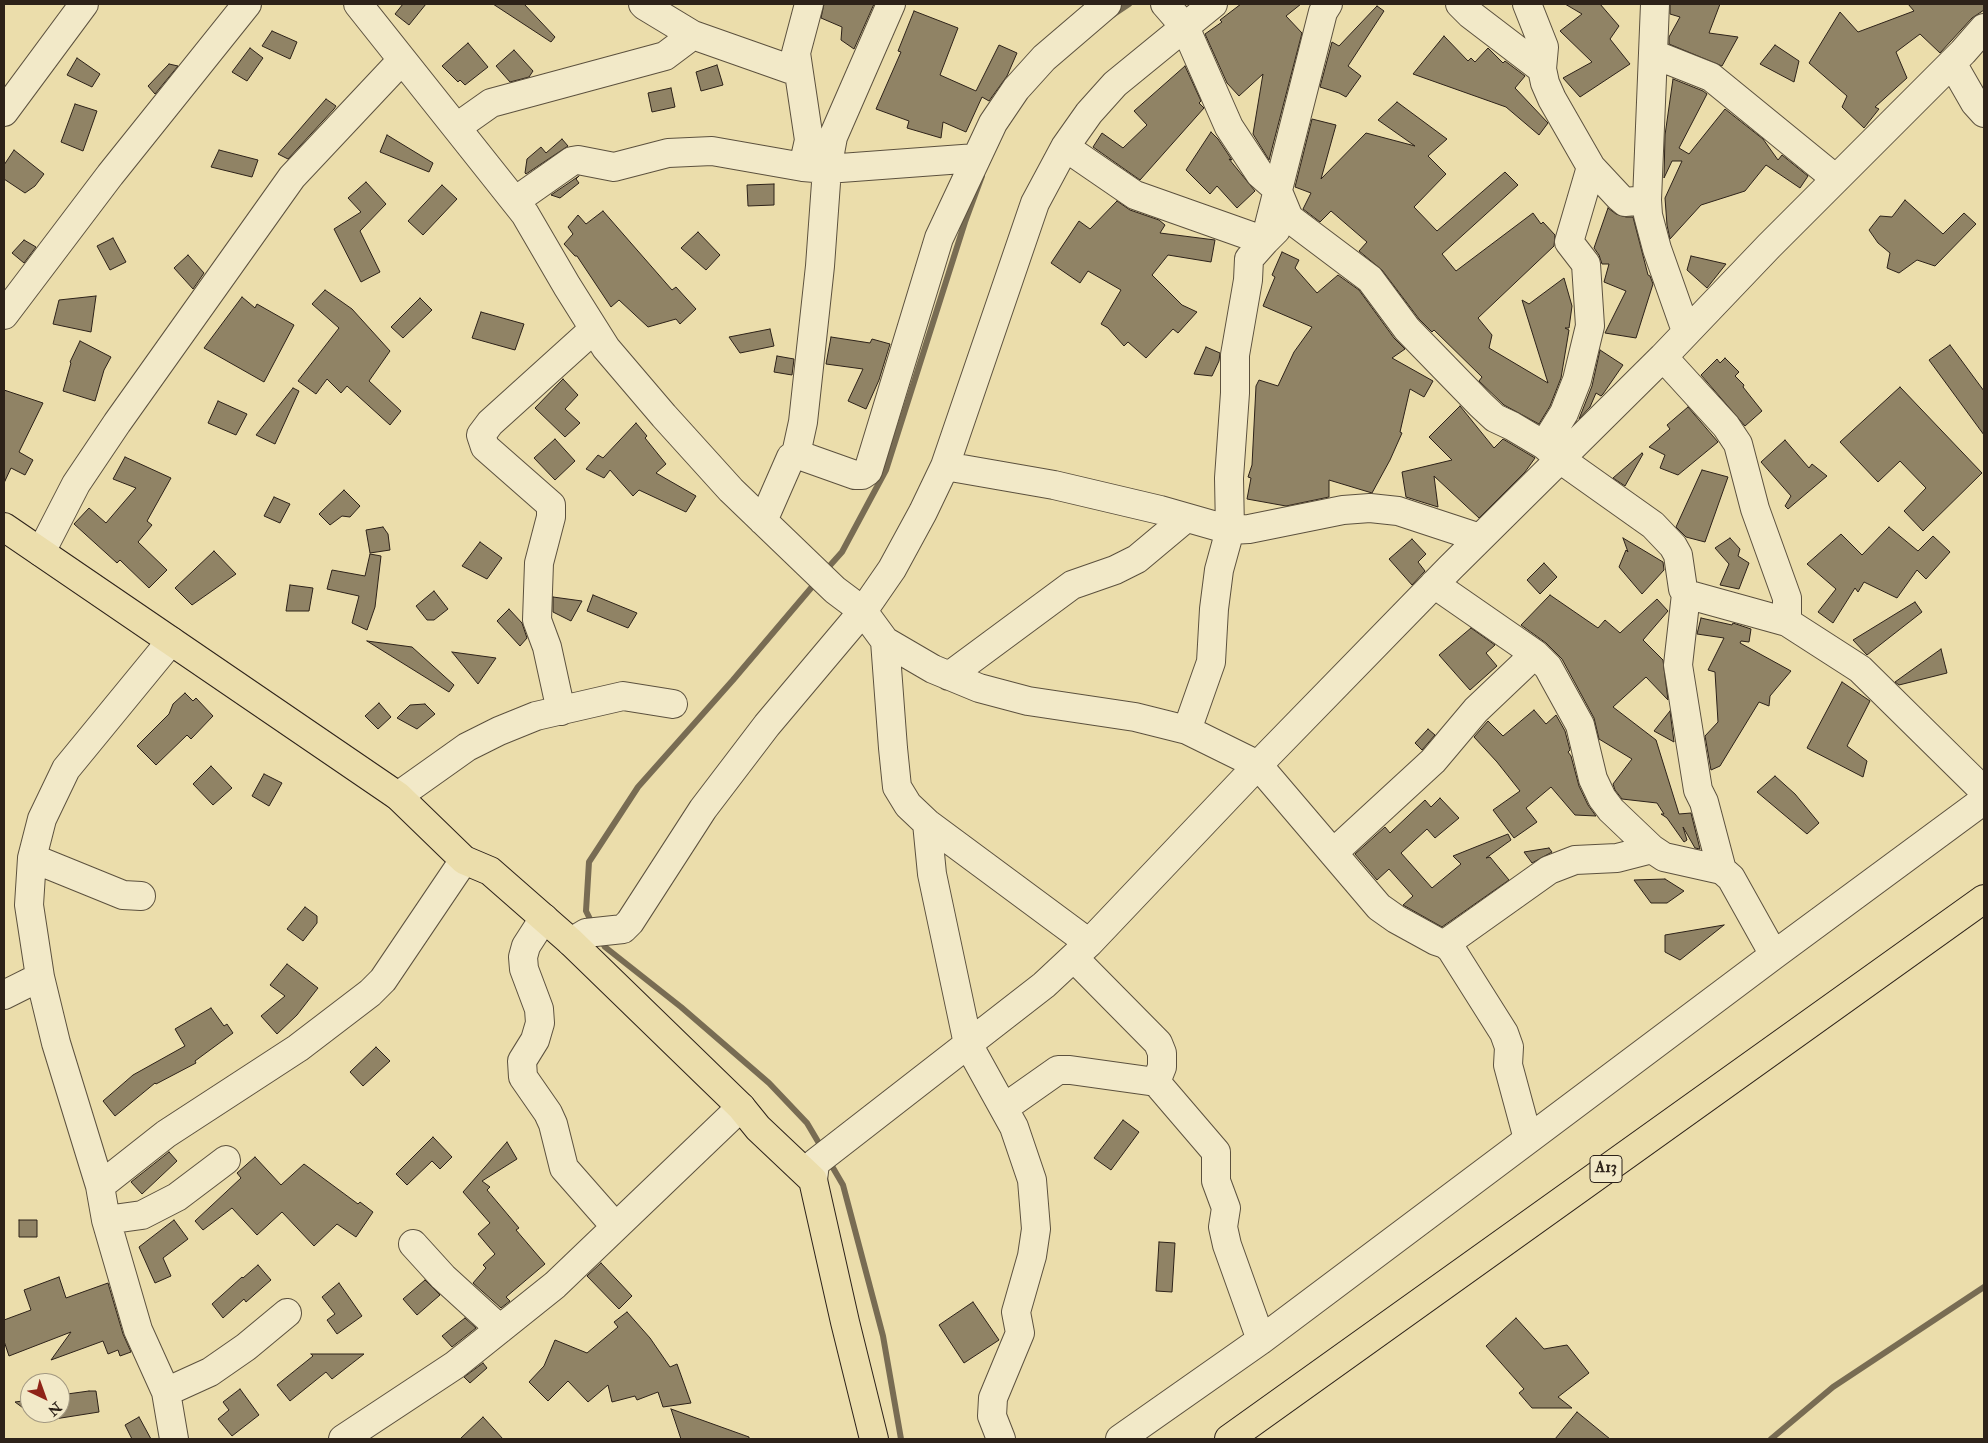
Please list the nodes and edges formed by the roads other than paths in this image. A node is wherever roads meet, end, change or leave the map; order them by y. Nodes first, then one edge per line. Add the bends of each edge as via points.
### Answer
1 (84, 4) edge
2 (247, 4) edge
3 (358, 4) edge
4 (643, 4) edge
5 (809, 4) edge
6 (891, 4) edge
7 (1107, 4) edge
8 (1165, 4) edge
9 (1213, 4) edge
10 (1328, 4) edge
11 (1460, 4) edge
12 (1527, 4) edge
13 (1655, 4) edge
14 (1185, 27) junction
15 (1984, 28) edge
16 (693, 35) junction
17 (1652, 54) junction
18 (402, 60) junction
19 (1952, 63) junction
20 (1542, 69) junction
21 (798, 72) junction
22 (4, 112) edge
23 (1984, 113) edge
24 (457, 127) junction
25 (1065, 147) junction
26 (976, 158) junction
27 (1591, 167) junction
28 (815, 168) junction
29 (1836, 178) junction
30 (1277, 190) junction
31 (1647, 200) junction
32 (515, 201) junction
33 (1289, 218) junction
34 (1264, 241) junction
35 (4, 315) edge
36 (594, 329) junction
37 (1686, 331) junction
38 (1663, 357) junction
39 (1552, 452) junction
40 (796, 454) junction
41 (945, 466) junction
42 (1186, 518) junction
43 (763, 521) junction
44 (4, 527) edge
45 (1230, 530) junction
46 (1480, 538) junction
47 (41, 552) junction
48 (1434, 584) junction
49 (1686, 594) junction
50 (863, 611) junction
51 (1787, 622) junction
52 (171, 641) junction
53 (885, 641) junction
54 (1535, 654) junction
55 (949, 676) junction
56 (673, 704) dead end
57 (561, 711) junction
58 (1187, 730) junction
59 (1258, 765) junction
60 (1984, 791) edge
61 (398, 796) junction
62 (1984, 800) edge
63 (927, 823) junction
64 (1652, 849) junction
65 (1333, 853) junction
66 (32, 858) junction
67 (464, 860) junction
68 (1722, 870) junction
69 (141, 896) dead end
70 (1984, 899) edge
71 (544, 918) junction
72 (579, 937) junction
73 (1445, 944) junction
74 (1081, 950) junction
75 (1774, 955) junction
76 (40, 977) junction
77 (4, 995) edge
78 (968, 1044) junction
79 (1156, 1082) junction
80 (741, 1107) junction
81 (1004, 1108) junction
82 (1528, 1139) junction
83 (226, 1160) dead end
84 (814, 1171) junction
85 (100, 1186) junction
86 (106, 1220) junction
87 (615, 1226) junction
88 (413, 1244) dead end
89 (287, 1313) dead end
90 (500, 1329) junction
91 (1261, 1340) junction
92 (166, 1392) junction
93 (174, 1439) edge
94 (343, 1439) edge
95 (874, 1439) edge
96 (1001, 1439) edge
97 (1120, 1439) edge
98 (1229, 1439) edge

1 - 22 street
2 - 35 street
3 - 18 street
4 - 16 street
5 - 21 street via 796,54
6 - 28 street via 833,137
7 - 26 street via 1044,58 1016,89 993,123
8 - 14 street
9 - 14 street
10 - 30 street via 1323,12
11 - 20 street
12 - 20 street via 1544,47
13 - 17 street
14 - 25 street via 1115,84 1088,113
14 - 30 street via 1229,127 1260,174
15 - 19 street
16 - 21 street
16 - 24 street via 665,56 491,103
17 - 29 street via 1711,77
17 - 31 street
18 - 24 street
18 - 47 street via 292,177 76,484
19 - 23 street
19 - 29 street
20 - 27 street via 1552,99
21 - 28 street
24 - 32 street
25 - 34 street via 1135,195
25 - 41 street via 1036,203
26 - 28 street
26 - 40 street via 939,238 868,471 855,475
27 - 31 street via 1625,202
27 - 39 street via 1569,242 1586,264 1590,326 1577,380
28 - 32 street via 712,151 668,153 614,167 578,160
28 - 40 street via 820,266 803,422
29 - 37 street
30 - 33 street
30 - 34 street
31 - 37 street via 1657,250
32 - 36 street
33 - 34 street
33 - 39 street via 1370,279 1407,329 1495,418
34 - 45 street via 1249,259 1235,355
36 - 43 street via 606,348 664,416
36 - 57 street via 490,423 481,435 485,447 550,504 552,517 539,563 537,620 547,647
37 - 38 street
38 - 39 street
38 - 51 street via 1726,426 1738,444 1755,509 1787,598
39 - 46 street
39 - 49 street via 1653,525 1673,546
40 - 43 street via 791,457
41 - 42 street via 1054,485
41 - 50 street via 892,569
42 - 45 street
42 - 55 street via 1138,559 1072,585
43 - 50 street via 835,590
44 - 47 main road
45 - 46 street via 1370,508 1398,511
45 - 58 street via 1219,570 1211,662
46 - 48 street
47 - 52 main road
48 - 54 street
48 - 59 street
49 - 51 street
49 - 68 street via 1678,665 1698,790
50 - 53 street
50 - 72 street via 767,725 703,809 630,922 623,929
51 - 60 street via 1860,668
52 - 61 main road
52 - 66 street via 66,769 42,819
53 - 55 street
53 - 63 street via 897,787 908,805
54 - 64 street via 1548,666 1580,725 1593,779 1602,798
54 - 65 street via 1476,710 1433,762
55 - 58 street via 1028,701 1134,717
56 - 57 street via 623,696
57 - 61 street via 536,716 467,747
58 - 59 street
59 - 65 street
59 - 74 street
61 - 67 main road
62 - 75 street
63 - 74 street
63 - 78 street via 932,874
64 - 68 street via 1664,856
64 - 73 street via 1617,858 1575,860 1556,867
65 - 73 street via 1379,907 1414,930
66 - 69 street via 123,895
66 - 76 street via 28,905
67 - 71 main road via 490,870
67 - 85 street via 383,980 370,993 298,1048 166,1134
68 - 75 street via 1739,891
70 - 98 main road, A13
71 - 72 main road
71 - 87 street via 526,946 523,957 540,1023 535,1040 522,1061 523,1077 553,1124 564,1168
72 - 80 main road
73 - 82 street via 1504,1033 1509,1047 1508,1065
74 - 78 street via 1044,985
74 - 79 street via 1158,1043 1162,1067
75 - 82 street
76 - 77 street
76 - 85 street via 56,1043
78 - 81 street
78 - 84 street via 843,1141
79 - 81 street via 1058,1070
79 - 91 street via 1216,1152 1216,1181 1226,1208 1223,1227 1227,1246
80 - 84 main road via 758,1128
80 - 87 street
81 - 96 street via 1032,1180 1036,1229 1016,1312 1020,1332 993,1398 992,1416
82 - 91 street
83 - 86 street via 177,1196 142,1214
84 - 95 main road via 845,1322
85 - 86 street
86 - 92 street via 138,1330
87 - 90 street via 555,1285
88 - 90 street via 442,1277
89 - 92 street via 210,1372
90 - 94 street via 455,1365
91 - 97 street
92 - 93 street

